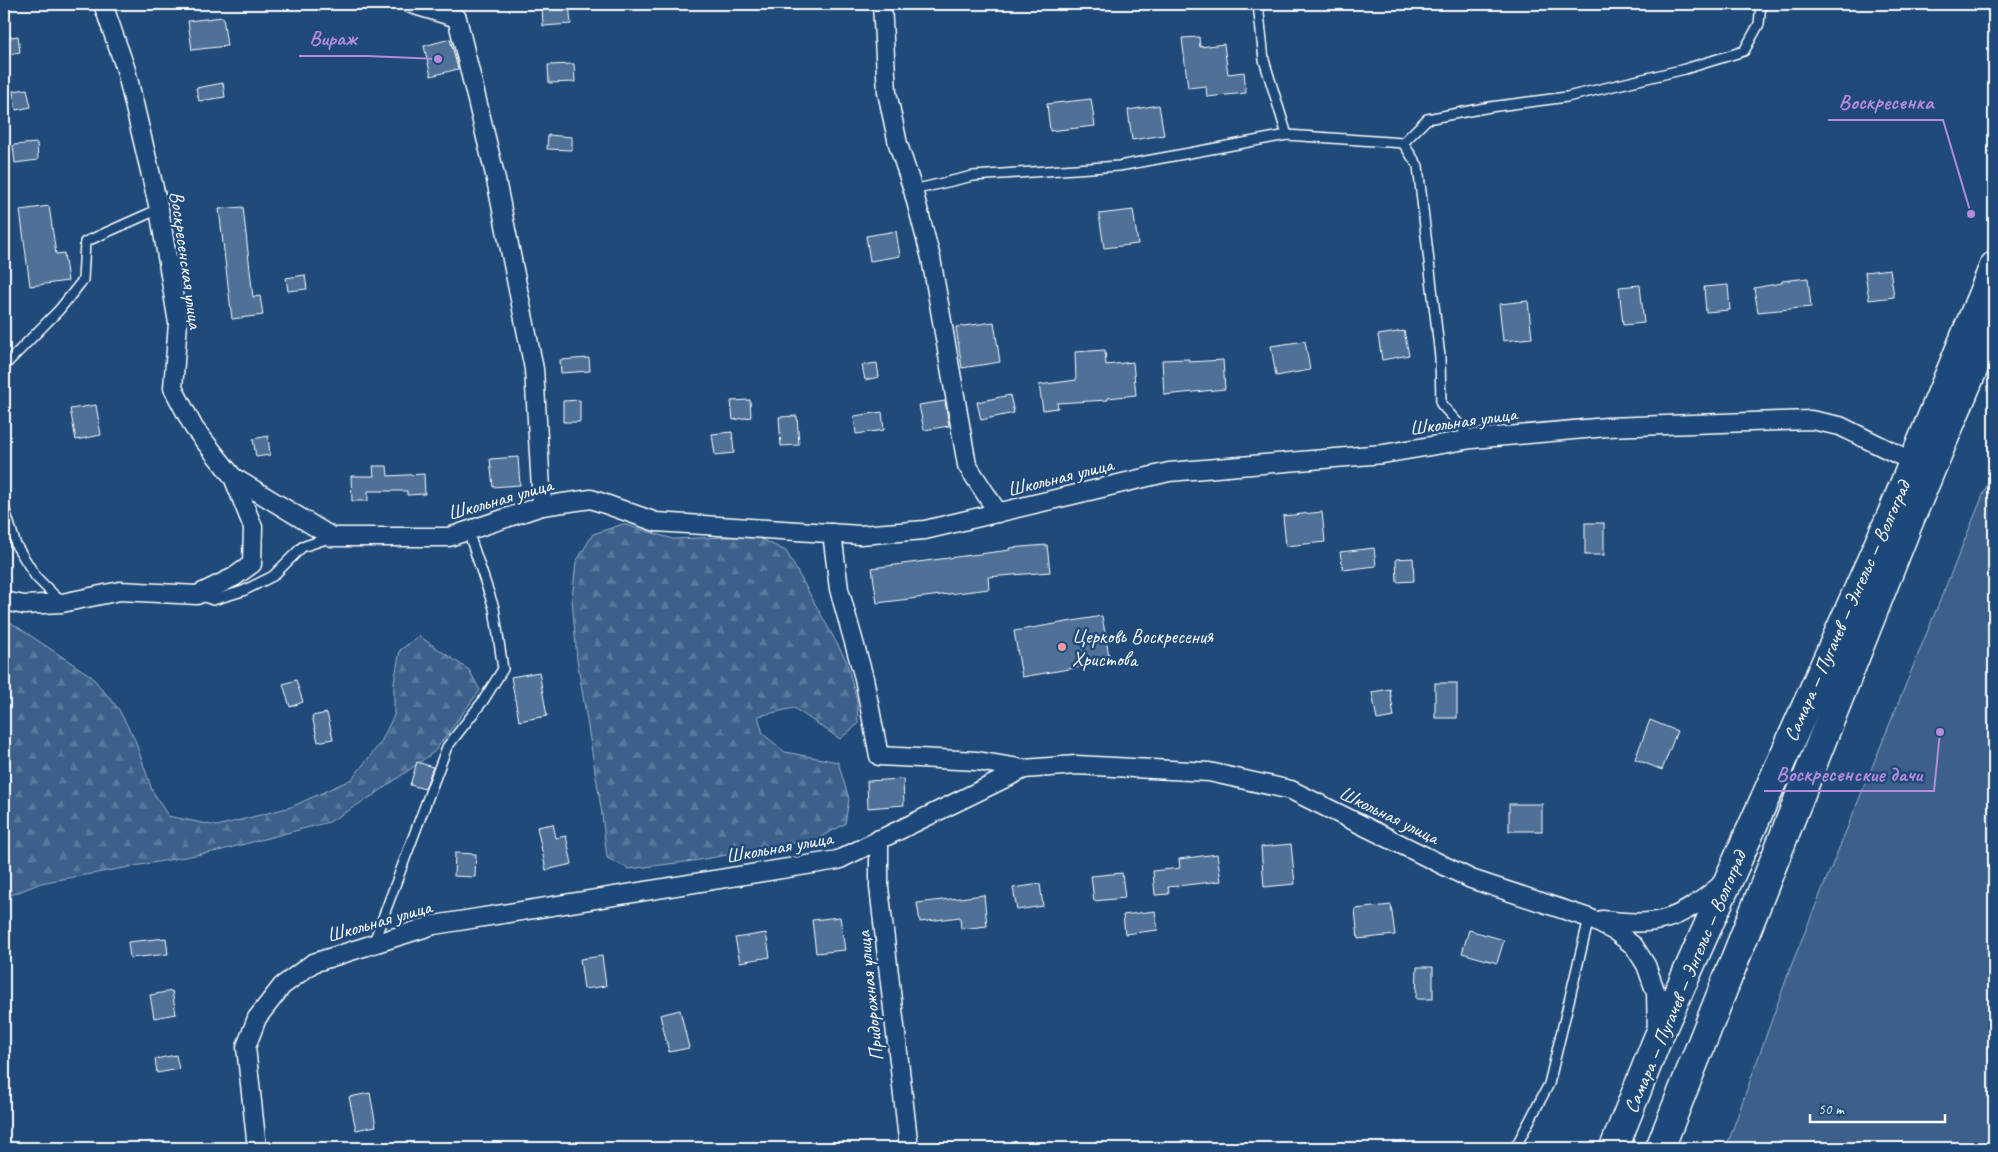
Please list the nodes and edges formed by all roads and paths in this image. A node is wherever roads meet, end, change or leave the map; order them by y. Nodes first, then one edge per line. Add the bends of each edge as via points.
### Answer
1 (103, 4) edge
2 (410, 4) edge
3 (882, 4) edge
4 (1258, 4) edge
5 (1761, 4) edge
6 (1287, 135) junction
7 (1403, 143) junction
8 (913, 190) junction
9 (159, 209) junction
10 (1994, 266) edge
11 (1994, 320) edge
12 (4, 366) edge
13 (1472, 439) junction
14 (1912, 462) junction
15 (233, 477) junction
16 (542, 506) junction
17 (4, 507) edge
18 (998, 514) junction
19 (468, 531) junction
20 (832, 533) junction
21 (332, 537) junction
22 (197, 594) junction
23 (4, 601) edge
24 (62, 603) junction
25 (1024, 769) junction
26 (879, 840) junction
27 (1729, 879) junction
28 (1589, 918) junction
29 (373, 944) junction
30 (1657, 1040) junction
31 (257, 1148) edge
32 (909, 1148) edge
33 (1515, 1148) edge
34 (1614, 1148) edge
35 (1660, 1148) edge

1 - 9 street, Воскресенская улица via 126,70
2 - 16 street via 457,18 495,175 534,369
3 - 8 street via 888,92 898,144
4 - 6 lane via 1264,60
5 - 7 lane via 1759,24 1744,51 1685,69 1567,97 1427,119
6 - 7 lane
6 - 8 lane via 1119,166 972,176
7 - 13 lane via 1418,166 1440,356 1441,404
8 - 18 street via 931,258 967,465
9 - 12 lane via 85,242 83,280 59,310
9 - 15 street, Воскресенская улица via 178,323 173,388 194,428
10 - 14 main road, Самара — Пугачев — Энгельс — Волгоград
11 - 35 main road, Самара — Пугачев — Энгельс — Волгоград via 1908,524
13 - 14 street, Школьная улица via 1607,427 1811,420 1840,426
13 - 18 street, Школьная улица via 1383,454 1169,472
14 - 27 main road, Самара — Пугачев — Энгельс — Волгоград
15 - 21 street
15 - 22 street, Воскресенская улица via 253,527 252,564 234,577
16 - 19 street, Школьная улица
16 - 20 street, Школьная улица via 591,499 656,522
17 - 24 lane via 16,545 36,577
18 - 20 street, Школьная улица via 925,530 860,535
19 - 21 street, Школьная улица via 449,537
19 - 29 lane via 494,608 502,669 483,701 447,747
20 - 25 street via 839,588 864,678 879,756 977,761
21 - 22 lane via 302,547 273,576 242,591 213,600
22 - 24 street via 120,591
23 - 24 street via 24,605
25 - 26 street, Школьная улица
25 - 28 street, Школьная улица via 1076,765 1209,772 1291,790 1471,879
26 - 29 street, Школьная улица via 838,860 434,925
26 - 32 street, Придорожная улица via 880,887
27 - 28 street via 1696,906 1673,918 1628,923
27 - 30 main road, Самара — Пугачев — Энгельс — Волгоград
28 - 30 street, Школьная улица via 1634,946 1646,965 1656,993
28 - 33 lane via 1549,1084
29 - 31 street, Школьная улица via 313,963 282,986 257,1018 246,1047
30 - 34 main road, Самара — Пугачев — Энгельс — Волгоград

